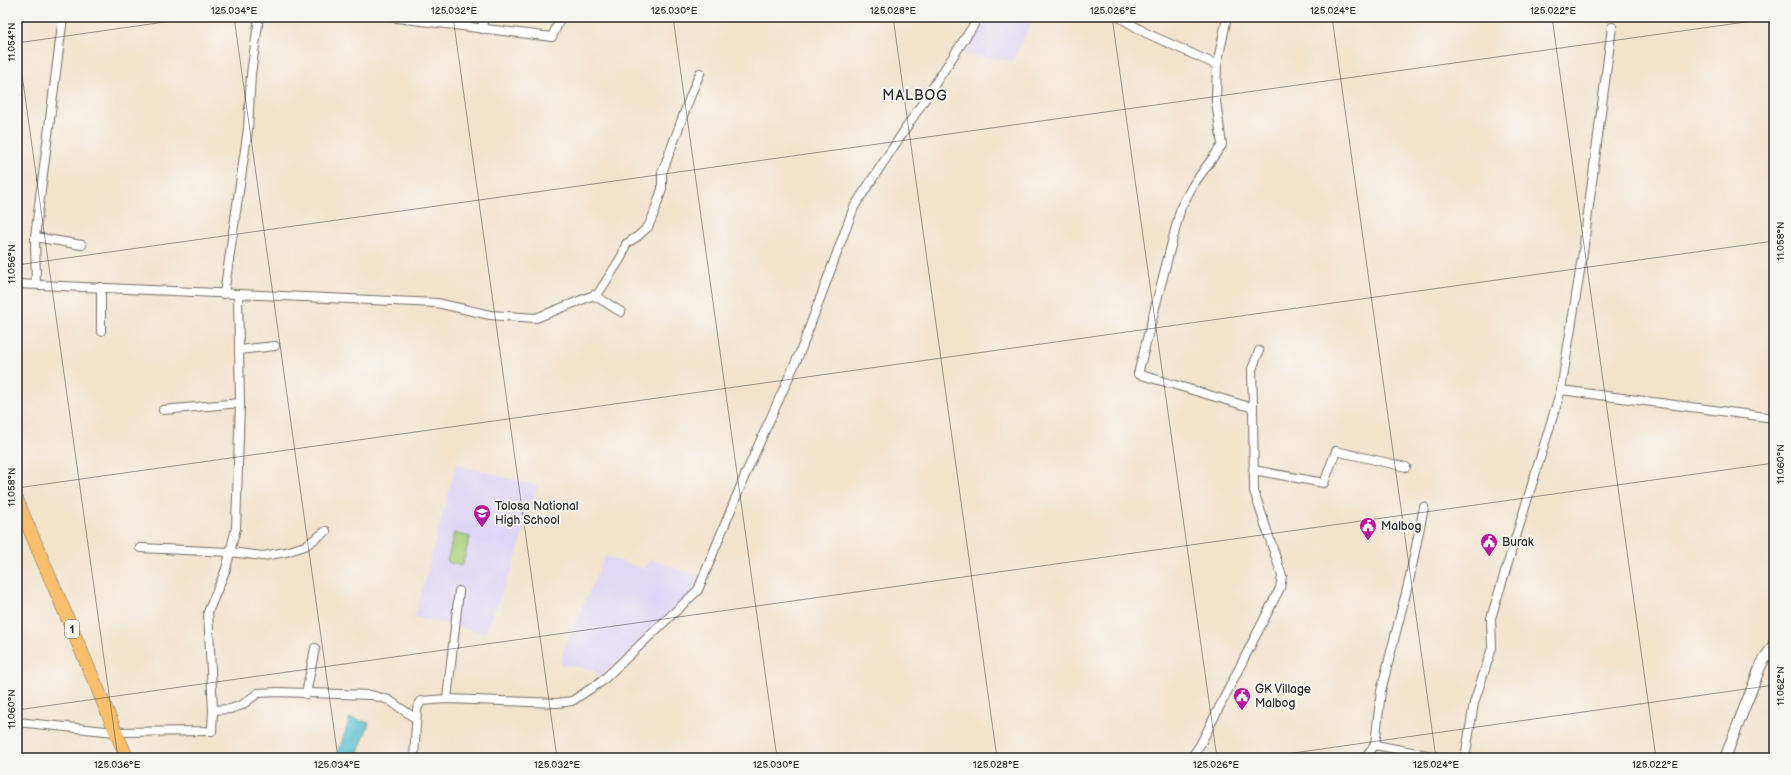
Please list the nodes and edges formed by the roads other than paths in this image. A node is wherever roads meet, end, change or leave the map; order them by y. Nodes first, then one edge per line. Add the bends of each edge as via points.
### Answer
1 (63, 17) edge
2 (259, 17) edge
3 (389, 17) edge
4 (484, 17) edge
5 (561, 17) edge
6 (976, 17) edge
7 (1119, 17) edge
8 (1228, 17) edge
9 (418, 18) edge
10 (1612, 28) dead end
11 (482, 29) junction
12 (1217, 65) junction
13 (700, 73) dead end
14 (34, 237) junction
15 (82, 245) dead end
16 (17, 284) edge
17 (36, 284) junction
18 (101, 287) junction
19 (224, 294) junction
20 (238, 294) junction
21 (596, 297) junction
22 (621, 312) dead end
23 (101, 331) dead end
24 (275, 346) dead end
25 (239, 350) junction
26 (1259, 351) dead end
27 (1562, 390) junction
28 (240, 403) junction
29 (1253, 408) junction
30 (163, 410) dead end
31 (1774, 418) edge
32 (1406, 467) dead end
33 (1253, 470) junction
34 (17, 500) edge
35 (1424, 507) dead end
36 (326, 532) dead end
37 (140, 548) dead end
38 (230, 552) junction
39 (459, 591) dead end
40 (1774, 644) edge
41 (315, 648) dead end
42 (306, 694) junction
43 (447, 699) junction
44 (213, 710) junction
45 (416, 719) junction
46 (17, 722) edge
47 (115, 732) junction
48 (1375, 745) junction
49 (127, 758) edge
50 (414, 758) edge
51 (1191, 758) edge
52 (1364, 758) edge
53 (1443, 758) edge
54 (1465, 758) edge
55 (1725, 758) edge

1 - 14 street
2 - 19 street via 251,74 248,129
3 - 9 street
4 - 11 street
5 - 11 street via 552,37
6 - 43 street via 854,207 801,350 746,473 698,590 601,682 572,701 557,703
7 - 12 street via 1146,33
8 - 12 street
9 - 11 street
10 - 27 street
12 - 29 street via 1216,101 1222,145 1193,185 1181,207 1138,374
13 - 21 street via 662,173 662,189 648,227 626,244 622,256
14 - 15 street
14 - 17 street
16 - 17 street
17 - 18 street
18 - 19 street
18 - 23 street
19 - 20 street
20 - 21 street via 437,303 490,315 536,318 594,295
20 - 25 street
21 - 22 street
24 - 25 street
25 - 28 street
26 - 29 street via 1252,369
27 - 31 street
27 - 54 street via 1491,618 1492,648 1474,703
28 - 30 street
28 - 38 street via 236,528
29 - 33 street
32 - 33 street via 1336,451 1324,482
33 - 51 street via 1254,491 1282,576 1280,588
34 - 47 highway, 1
35 - 48 street via 1409,581 1381,691
36 - 38 street via 305,546 286,552 263,556
37 - 38 street
38 - 44 street via 226,569 208,612
39 - 43 street
40 - 55 street via 1761,665
41 - 42 street
42 - 44 street via 258,693 242,705
42 - 45 street via 371,695 389,700
43 - 45 street via 421,701
44 - 47 street via 212,731
45 - 50 street
46 - 47 street
47 - 49 highway, 1
48 - 52 street
48 - 53 street

